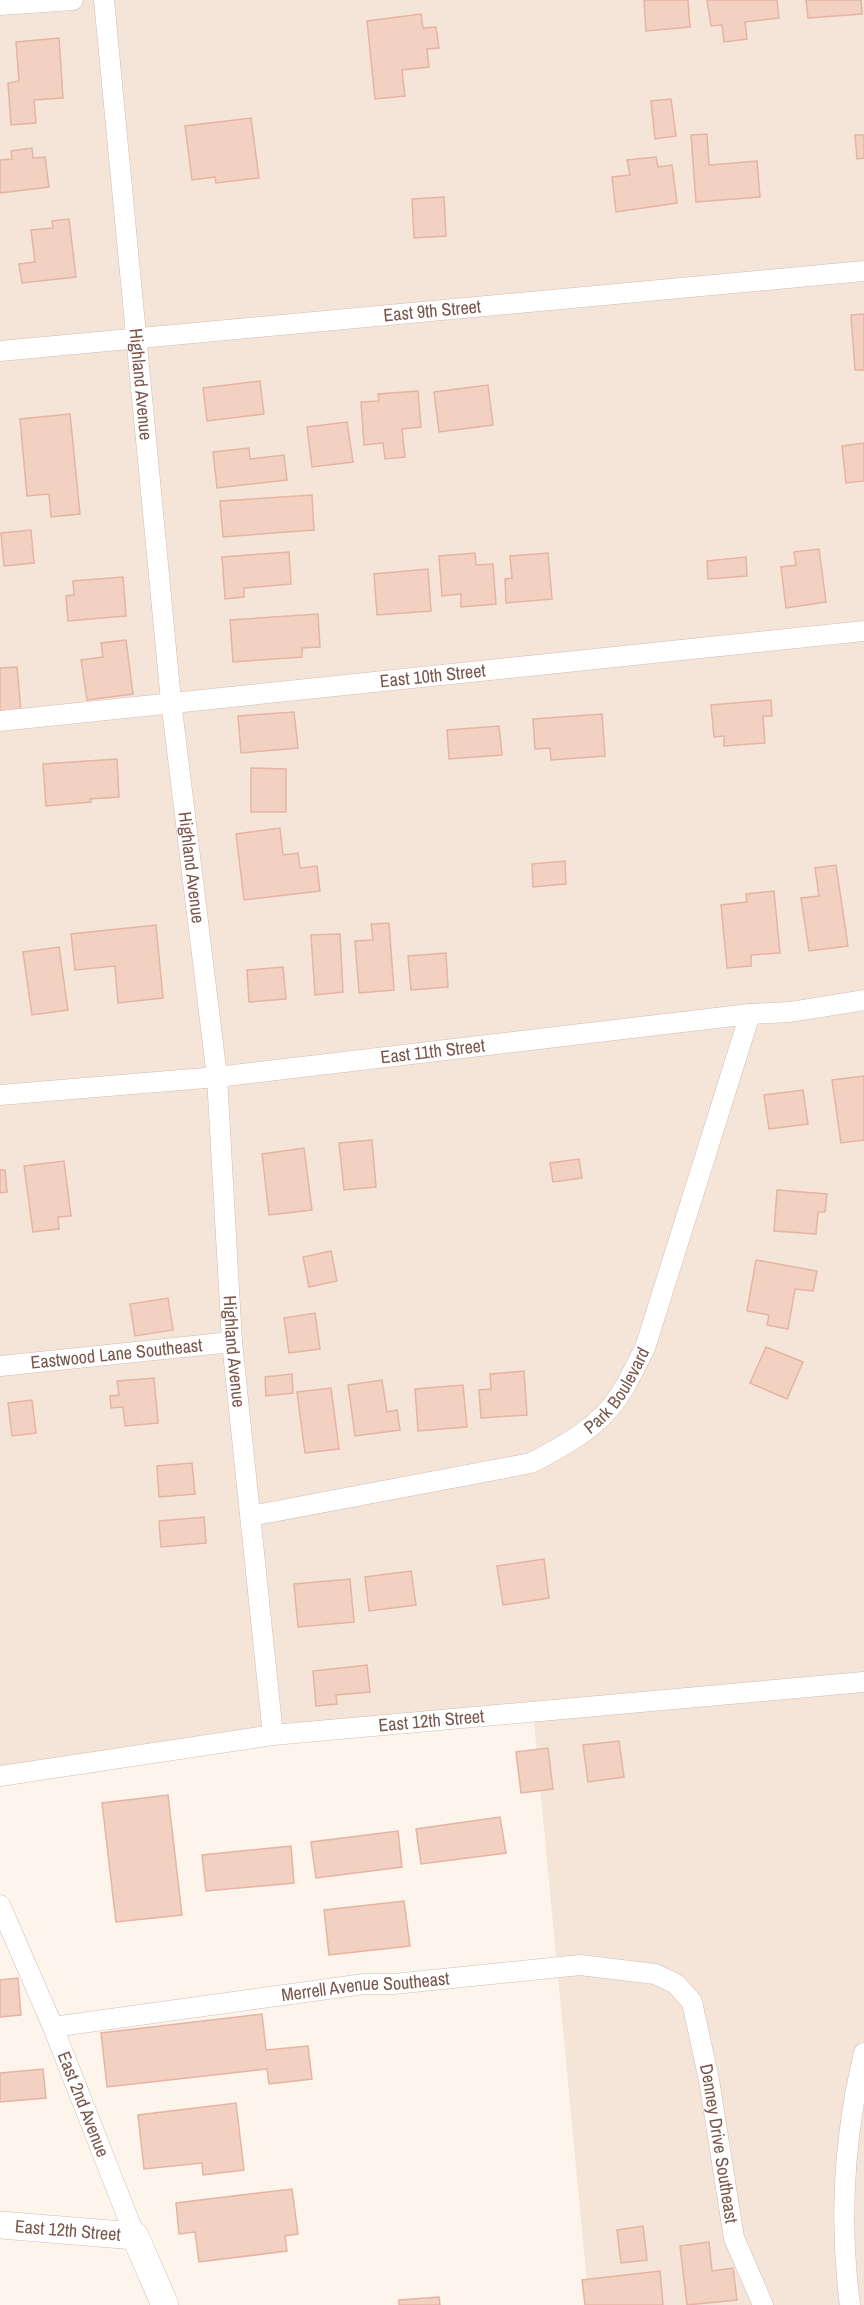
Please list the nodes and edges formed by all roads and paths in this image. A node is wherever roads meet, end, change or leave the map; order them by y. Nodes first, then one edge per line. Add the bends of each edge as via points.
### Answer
1 (73, 0) edge
2 (104, 0) edge
3 (0, 6) edge
4 (864, 271) edge
5 (136, 338) junction
6 (0, 351) edge
7 (864, 631) edge
8 (171, 701) junction
9 (0, 721) edge
10 (864, 1000) edge
11 (750, 1014) junction
12 (217, 1077) junction
13 (0, 1095) edge
14 (232, 1342) junction
15 (0, 1366) edge
16 (252, 1516) junction
17 (864, 1682) edge
18 (273, 1735) junction
19 (0, 1776) edge
20 (0, 1905) edge
21 (676, 1984) joint
22 (53, 2027) junction
23 (864, 2054) edge
24 (0, 2225) edge
25 (135, 2236) junction
26 (165, 2305) edge
27 (763, 2305) edge
28 (850, 2305) edge

1 - 3 street
2 - 5 street, Highland Avenue
4 - 5 street, East 9th Street
5 - 6 street, East 9th Street
5 - 8 street, Highland Avenue
7 - 8 street, East 10th Street
8 - 9 street, East 10th Street
8 - 12 street, Highland Avenue
10 - 11 street, East 11th Street
11 - 12 street, East 11th Street
11 - 16 street, Park Boulevard via 645,1348 620,1395 597,1422 531,1463
12 - 13 street, East 11th Street
12 - 14 street, Highland Avenue
14 - 15 street, Eastwood Lane Southeast
14 - 16 street, Highland Avenue
16 - 18 street, Highland Avenue
17 - 18 street, East 12th Street
18 - 19 street, East 12th Street
20 - 22 street, East 2nd Avenue
21 - 22 street, Merrell Avenue Southeast via 655,1974 580,1965 364,1984
21 - 27 street, Denney Drive Southeast via 692,2002 709,2080 734,2238
22 - 25 street, East 2nd Avenue
23 - 28 street via 851,2107 844,2194
24 - 25 street, East 12th Street
25 - 26 street, East 2nd Avenue

